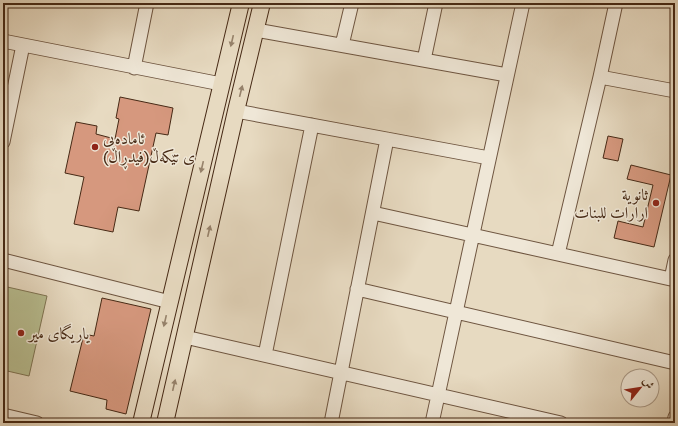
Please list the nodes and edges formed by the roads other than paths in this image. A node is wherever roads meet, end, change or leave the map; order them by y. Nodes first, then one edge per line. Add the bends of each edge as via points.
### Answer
1 (147, 3) edge
2 (241, 3) edge
3 (262, 3) edge
4 (352, 3) edge
5 (436, 3) edge
6 (523, 3) edge
7 (616, 3) edge
8 (256, 30) junction
9 (3, 41) edge
10 (23, 45) junction
11 (342, 46) junction
12 (424, 60) junction
13 (134, 68) junction
14 (507, 75) junction
15 (600, 77) junction
16 (221, 84) junction
17 (675, 91) edge
18 (236, 111) junction
19 (312, 125) junction
20 (387, 139) junction
21 (3, 142) edge
22 (489, 158) junction
23 (373, 213) junction
24 (472, 235) junction
25 (558, 254) junction
26 (180, 259) junction
27 (3, 260) edge
28 (675, 260) edge
29 (202, 264) junction
30 (673, 280) edge
31 (357, 289) junction
32 (170, 302) junction
33 (456, 311) junction
34 (185, 336) junction
35 (265, 355) junction
36 (675, 363) edge
37 (341, 372) junction
38 (438, 395) junction
39 (3, 415) edge
40 (675, 417) edge
41 (536, 420) edge
42 (37, 423) edge
43 (141, 423) edge
44 (165, 423) edge
45 (331, 423) edge
46 (432, 423) edge
47 (560, 423) edge
48 (674, 423) edge

1 - 13 street
2 -> 16 main road
3 - 8 main road
4 - 11 street
5 - 12 street
6 - 14 street
7 - 15 street
8 - 11 street
18 -> 8 main road
9 - 10 street
10 - 13 street
10 - 21 street
11 - 12 street
12 - 14 street
13 - 16 street
14 - 22 street
15 - 17 street
15 - 25 street
16 -> 26 main road
18 - 19 street
29 -> 18 main road
19 - 20 street
19 - 35 street
20 - 22 street
20 - 23 street
22 - 24 street
23 - 24 street
23 - 31 street
24 - 25 street
24 - 33 street
25 - 30 street
26 - 29 main road via 192,257
26 - 32 main road
27 - 32 street
28 - 30 street
29 - 34 main road
31 - 33 street
31 - 37 street
32 -> 43 main road
33 - 36 street
33 - 38 street
34 - 35 street
44 -> 34 main road
35 - 37 street
37 - 38 street
37 - 45 street
38 - 41 street
38 - 46 street
39 - 42 street
40 - 48 street
41 - 47 street

